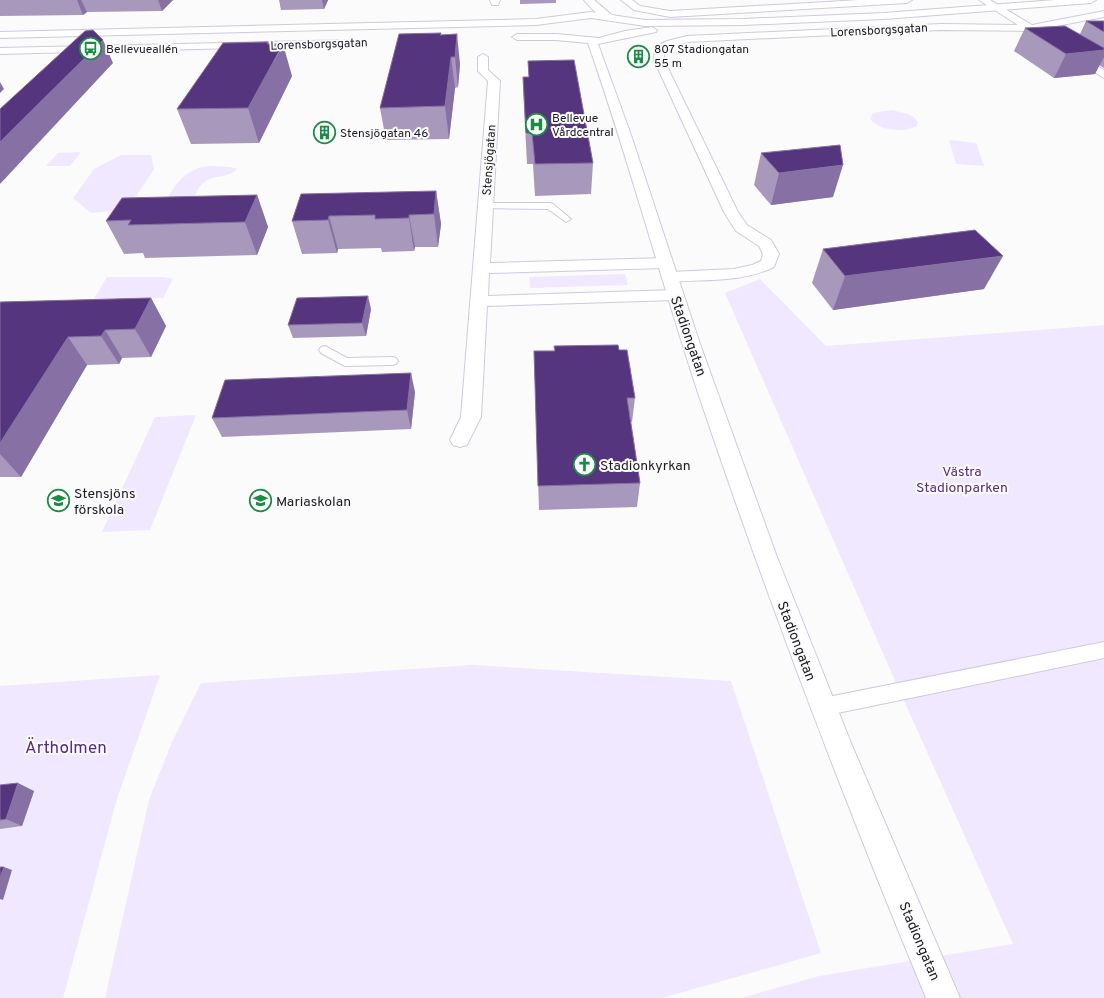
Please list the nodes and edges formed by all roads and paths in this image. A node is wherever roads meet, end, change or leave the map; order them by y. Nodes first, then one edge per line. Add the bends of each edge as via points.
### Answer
1 (589, 0) edge
2 (626, 0) edge
3 (907, 0) edge
4 (984, 0) edge
5 (1091, 0) edge
6 (579, 6) dead end
7 (997, 8) junction
8 (1104, 14) edge
9 (575, 16) junction
10 (612, 17) junction
11 (561, 19) junction
12 (743, 22) junction
13 (1030, 28) junction
14 (625, 34) junction
15 (0, 35) edge
16 (1042, 35) edge
17 (504, 38) dead end
18 (566, 38) junction
19 (592, 41) junction
20 (364, 42) dead end
21 (1062, 48) edge
22 (0, 50) edge
23 (658, 53) joint
24 (483, 57) dead end
25 (1104, 74) edge
26 (486, 206) junction
27 (566, 220) dead end
28 (482, 268) junction
29 (670, 279) junction
30 (479, 301) junction
31 (326, 350) dead end
32 (392, 361) dead end
33 (460, 440) dead end
34 (1104, 650) edge
35 (822, 707) junction
36 (944, 998) edge

1 - 10 main road
2 - 3 main road, Lorensborgsgatan via 637,8 670,14
4 - 7 main road
5 - 7 main road, Lorensborgsgatan
6 - 9 main road
7 - 12 main road, Lorensborgsgatan
7 - 13 main road
8 - 13 main road, Lorensborgsgatan
9 - 10 main road, Lorensborgsgatan
9 - 11 main road, Lorensborgsgatan
10 - 12 main road, Lorensborgsgatan via 645,23
10 - 14 main road via 623,21 629,27
11 - 15 main road, Lorensborgsgatan via 364,27
11 - 18 main road via 553,26 553,30
12 - 14 main road, Lorensborgsgatan
13 - 16 main road
13 - 23 main road, Lorensborgsgatan via 941,27 687,39 663,46
14 - 19 main road, Lorensborgsgatan via 607,40
17 - 18 main road, Lorensborgsgatan
18 - 19 main road, Lorensborgsgatan
19 - 29 main road, Stadiongatan via 625,134
20 - 22 main road, Lorensborgsgatan
21 - 25 main road
23 - 29 main road, Stadiongatan via 659,60 732,212 741,228 766,243 771,254 768,264 760,268
24 - 26 main road, Stensjögatan via 483,71 494,81
26 - 27 lane via 550,206
26 - 28 main road, Stensjögatan
28 - 29 main road
28 - 30 main road, Stensjögatan
29 - 30 main road
29 - 35 main road, Stadiongatan via 743,495
30 - 33 main road, Stensjögatan via 470,417
31 - 32 lane via 345,362
34 - 35 lane
35 - 36 main road, Stadiongatan

